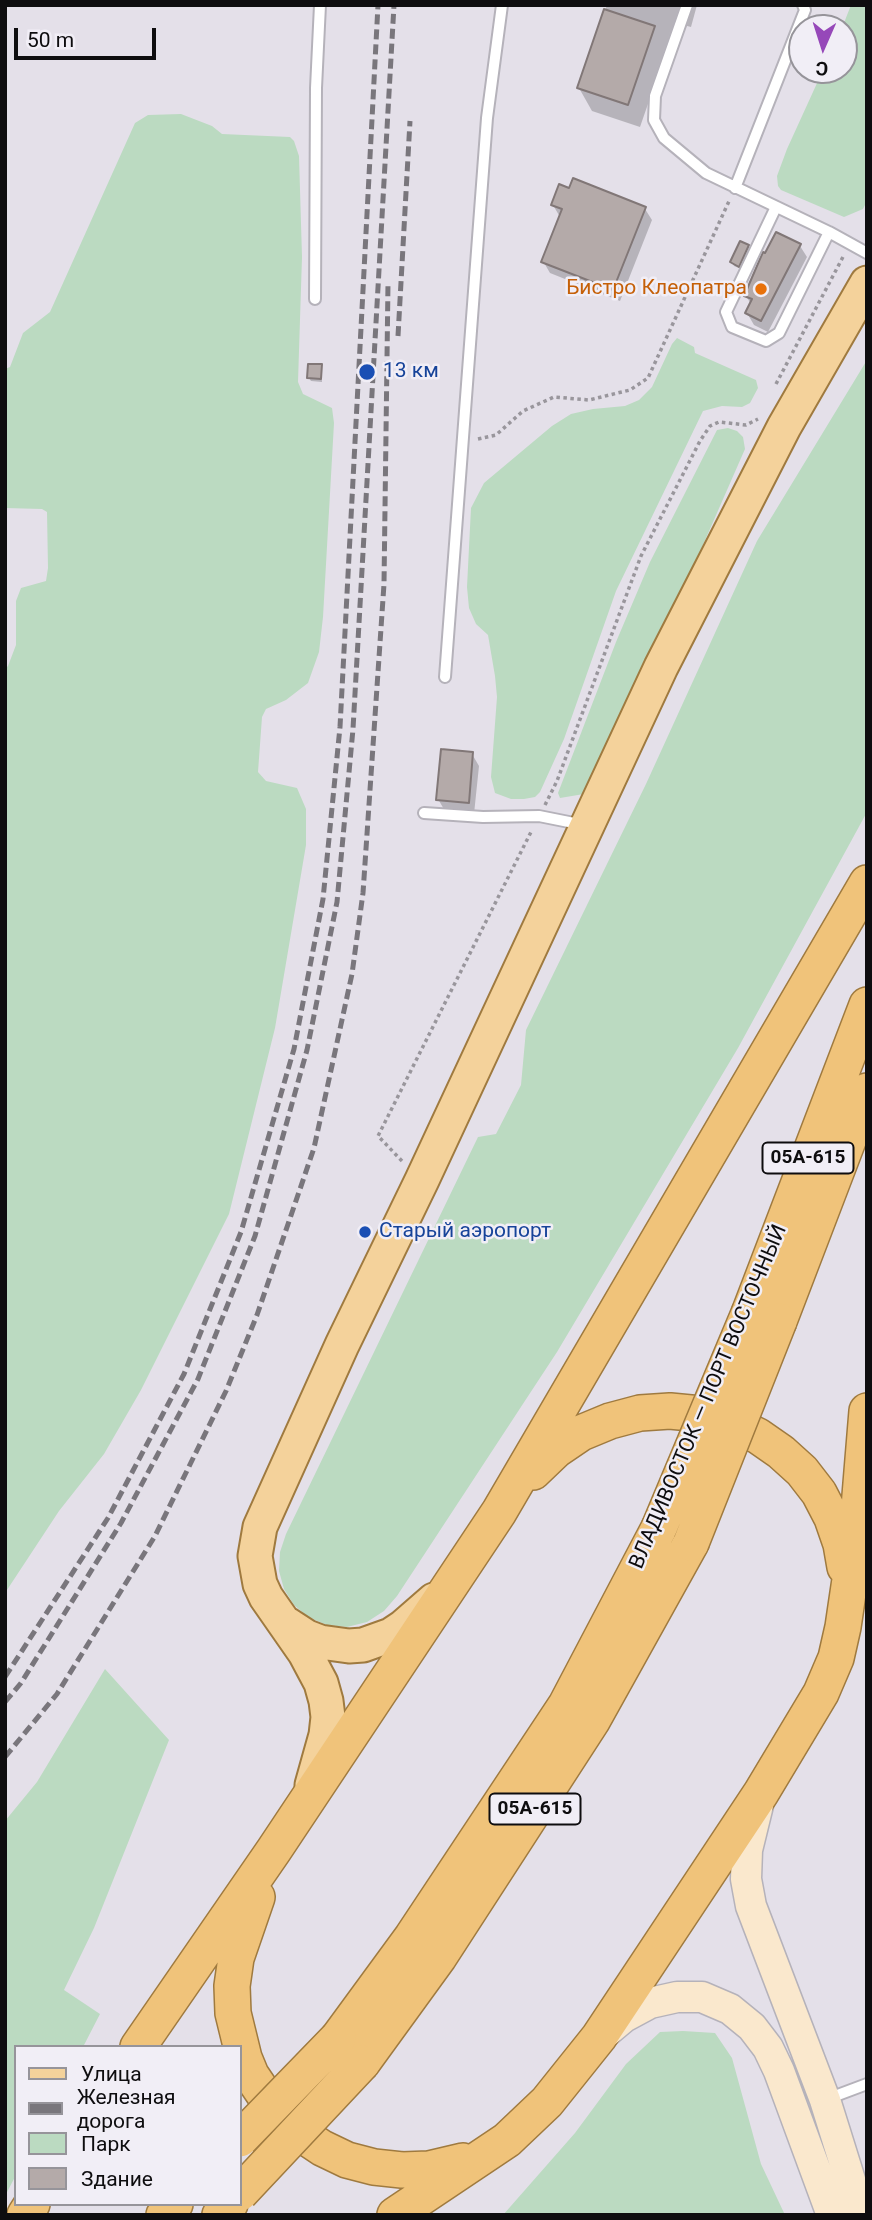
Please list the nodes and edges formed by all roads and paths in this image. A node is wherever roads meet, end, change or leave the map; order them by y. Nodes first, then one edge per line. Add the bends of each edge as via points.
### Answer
1 (320, 5) edge
2 (502, 5) edge
3 (687, 5) edge
4 (803, 5) edge
5 (735, 188) junction
6 (776, 207) junction
7 (829, 232) junction
8 (850, 244) junction
9 (867, 253) edge
10 (867, 283) edge
11 (315, 299) dead end
12 (776, 384) dead end
13 (764, 408) dead end
14 (462, 442) junction
15 (445, 677) dead end
16 (424, 813) dead end
17 (538, 816) junction
18 (587, 826) junction
19 (867, 883) edge
20 (867, 1005) edge
21 (867, 1091) edge
22 (422, 1180) junction
23 (764, 1316) junction
24 (867, 1411) edge
25 (499, 1512) junction
26 (451, 1584) junction
27 (283, 1620) junction
28 (843, 1627) junction
29 (761, 1793) junction
30 (307, 1801) junction
31 (274, 1850) junction
32 (599, 2037) junction
33 (139, 2045) edge
34 (240, 2045) edge
35 (350, 2050) junction
36 (242, 2052) edge
37 (867, 2084) edge
38 (825, 2100) junction
39 (242, 2137) edge
40 (507, 2140) junction
41 (242, 2190) edge
42 (395, 2215) edge
43 (832, 2215) edge
44 (861, 2215) edge

1 - 11 lane
2 - 14 lane via 486,118
3 - 5 lane via 655,96 654,120 664,138 706,173
4 - 5 lane via 805,10
5 - 6 lane
5 - 14 path via 648,378 630,390 589,400 554,397 523,411 496,435
6 - 7 lane
6 - 7 lane via 726,312 732,327 766,341 779,333
7 - 8 lane
8 - 9 lane
8 - 12 path
10 - 18 main road via 784,427 661,667
13 - 17 path via 758,420 746,425 719,422 709,426 700,440 641,556 557,781
14 - 15 lane
16 - 17 lane
17 - 18 lane
17 - 22 path via 378,1136
18 - 22 main road
19 - 25 highway
20 - 23 highway, ВЛАДИВОСТОК — ПОРТ ВОСТОЧНЫЙ / 05А-615
21 - 23 highway, ВЛАДИВОСТОК — ПОРТ ВОСТОЧНЫЙ / 05А-615
22 - 27 main road via 260,1527 255,1556 260,1584
23 - 35 highway, ВЛАДИВОСТОК — ПОРТ ВОСТОЧНЫЙ / 05А-615, bridge via 566,1705 412,1937
23 - 35 highway, ВЛАДИВОСТОК — ПОРТ ВОСТОЧНЫЙ / 05А-615, bridge via 691,1544 592,1721 439,1957
24 - 28 highway
25 - 26 highway
25 - 28 highway via 556,1450 610,1421 670,1411 730,1423 781,1452 819,1493 841,1544 846,1572
26 - 27 main road via 403,1628 363,1645 320,1642
26 - 30 highway
27 - 30 main road via 321,1683 328,1717
28 - 29 highway via 821,1693
29 - 32 highway
29 - 38 main road via 747,1850 751,1906
30 - 31 highway
31 - 33 highway
31 - 34 highway via 236,1958 233,2013
32 - 40 highway via 547,2102
32 - 43 main road via 650,2003 677,1997 702,1997 730,2009 768,2048
35 - 39 highway, ВЛАДИВОСТОК — ПОРТ ВОСТОЧНЫЙ / 05А-615, bridge
35 - 41 highway, ВЛАДИВОСТОК — ПОРТ ВОСТОЧНЫЙ / 05А-615, bridge
36 - 40 highway via 272,2106 298,2132 347,2160 374,2167 429,2169 457,2164
37 - 38 lane
38 - 44 main road
40 - 42 highway

